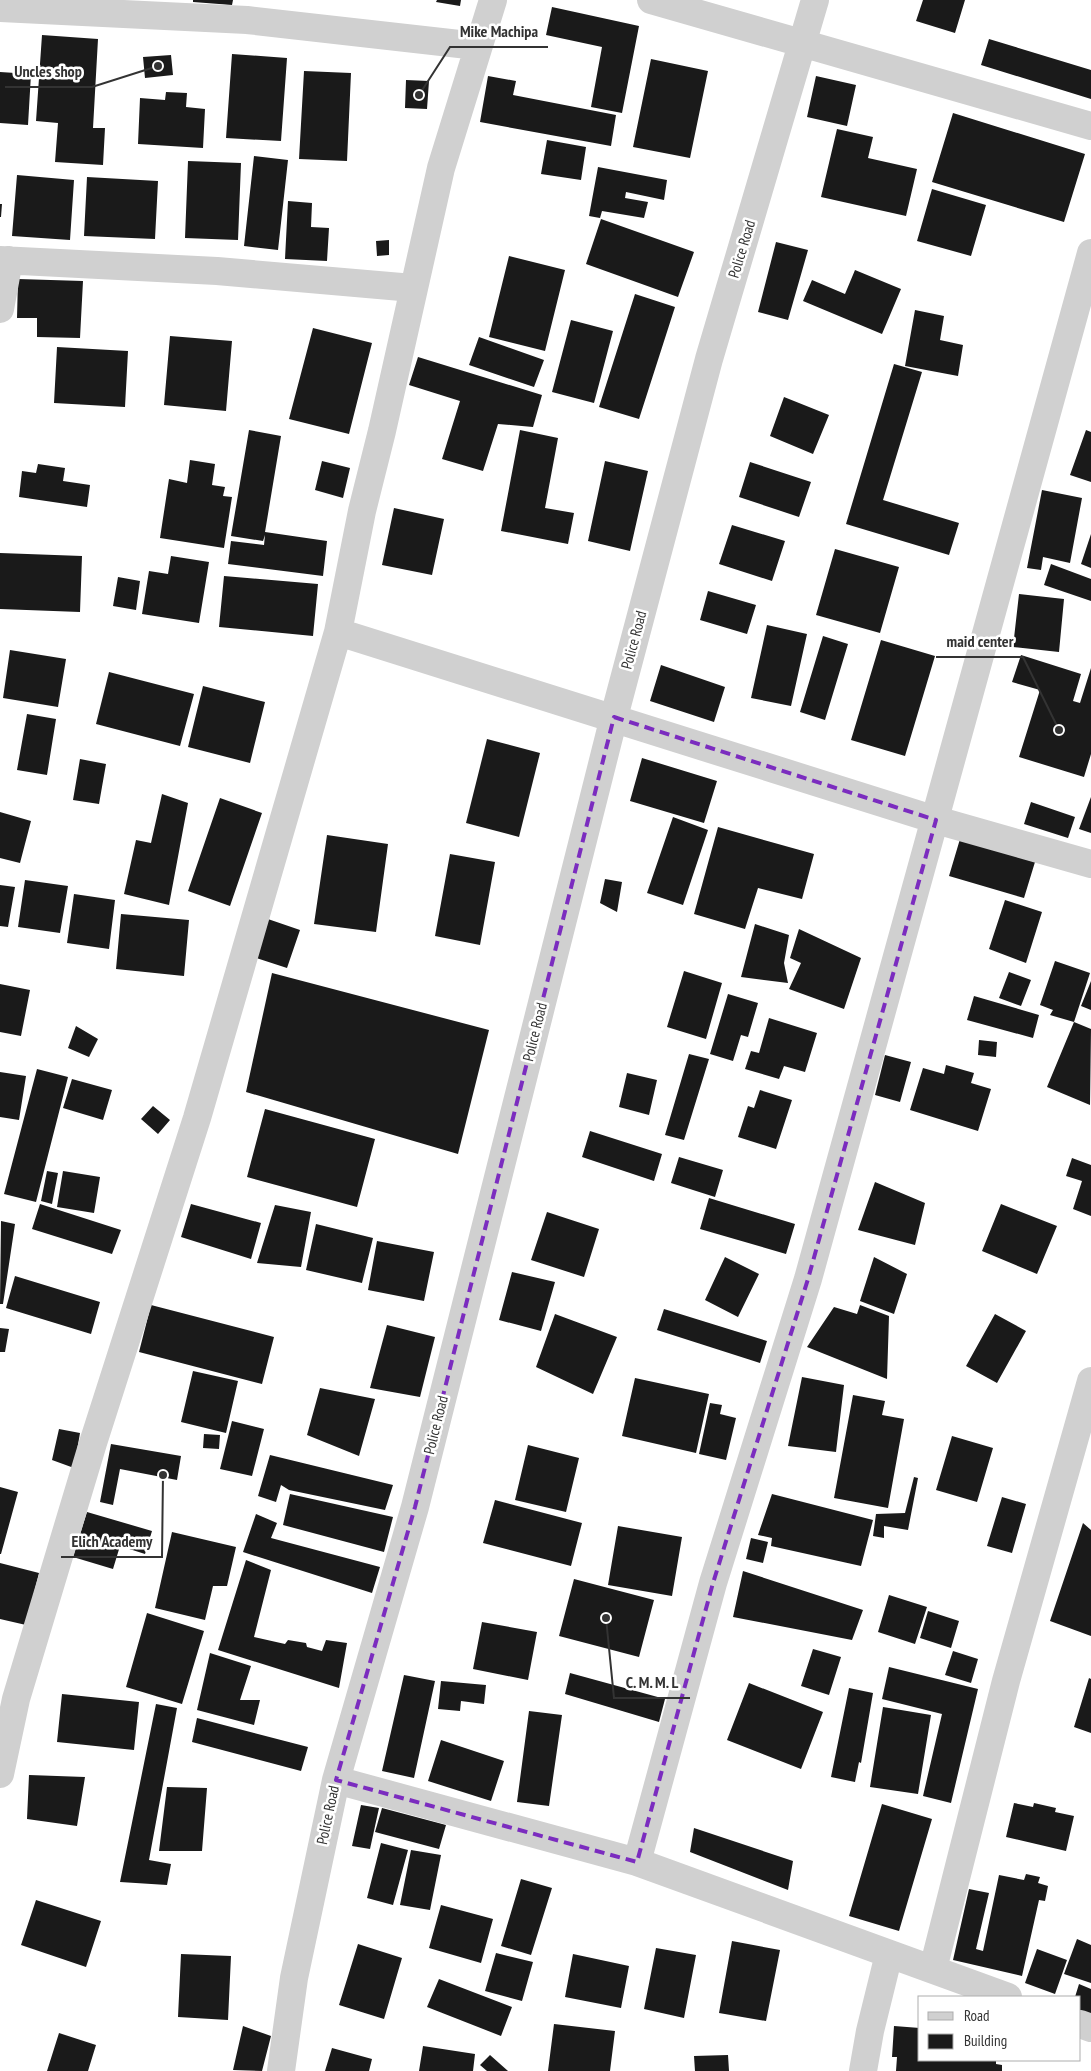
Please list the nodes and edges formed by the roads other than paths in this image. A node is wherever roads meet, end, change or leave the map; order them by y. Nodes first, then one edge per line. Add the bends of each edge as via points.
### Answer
1 (492, 0) edge
2 (651, 0) edge
3 (815, 0) edge
4 (0, 8) edge
5 (804, 44) junction
6 (477, 46) junction
7 (1091, 126) edge
8 (1091, 253) edge
9 (4, 260) edge
10 (413, 288) junction
11 (0, 308) edge
12 (338, 632) junction
13 (614, 717) junction
14 (936, 820) junction
15 (1091, 864) edge
16 (1091, 1381) edge
17 (0, 1774) edge
18 (336, 1780) junction
19 (637, 1862) junction
20 (889, 1954) junction
21 (933, 1969) junction
22 (1005, 1996) edge
23 (281, 2071) edge
24 (863, 2071) edge

1 - 6 street
2 - 5 street
3 - 5 street, Police Road
4 - 6 street via 247,20
5 - 7 street
5 - 13 street, Police Road via 709,359
6 - 10 street via 441,168
8 - 14 street
9 - 10 street via 217,271
9 - 11 street
10 - 12 street
12 - 13 street
12 - 17 street via 197,1118 93,1443 16,1699
13 - 14 street
13 - 18 street, Police Road via 415,1507
14 - 15 street
14 - 19 street via 808,1279 713,1583
16 - 21 street via 1006,1681
18 - 19 street
18 - 23 street, Police Road via 294,1978
19 - 20 street
20 - 21 street
20 - 24 street
21 - 22 street

